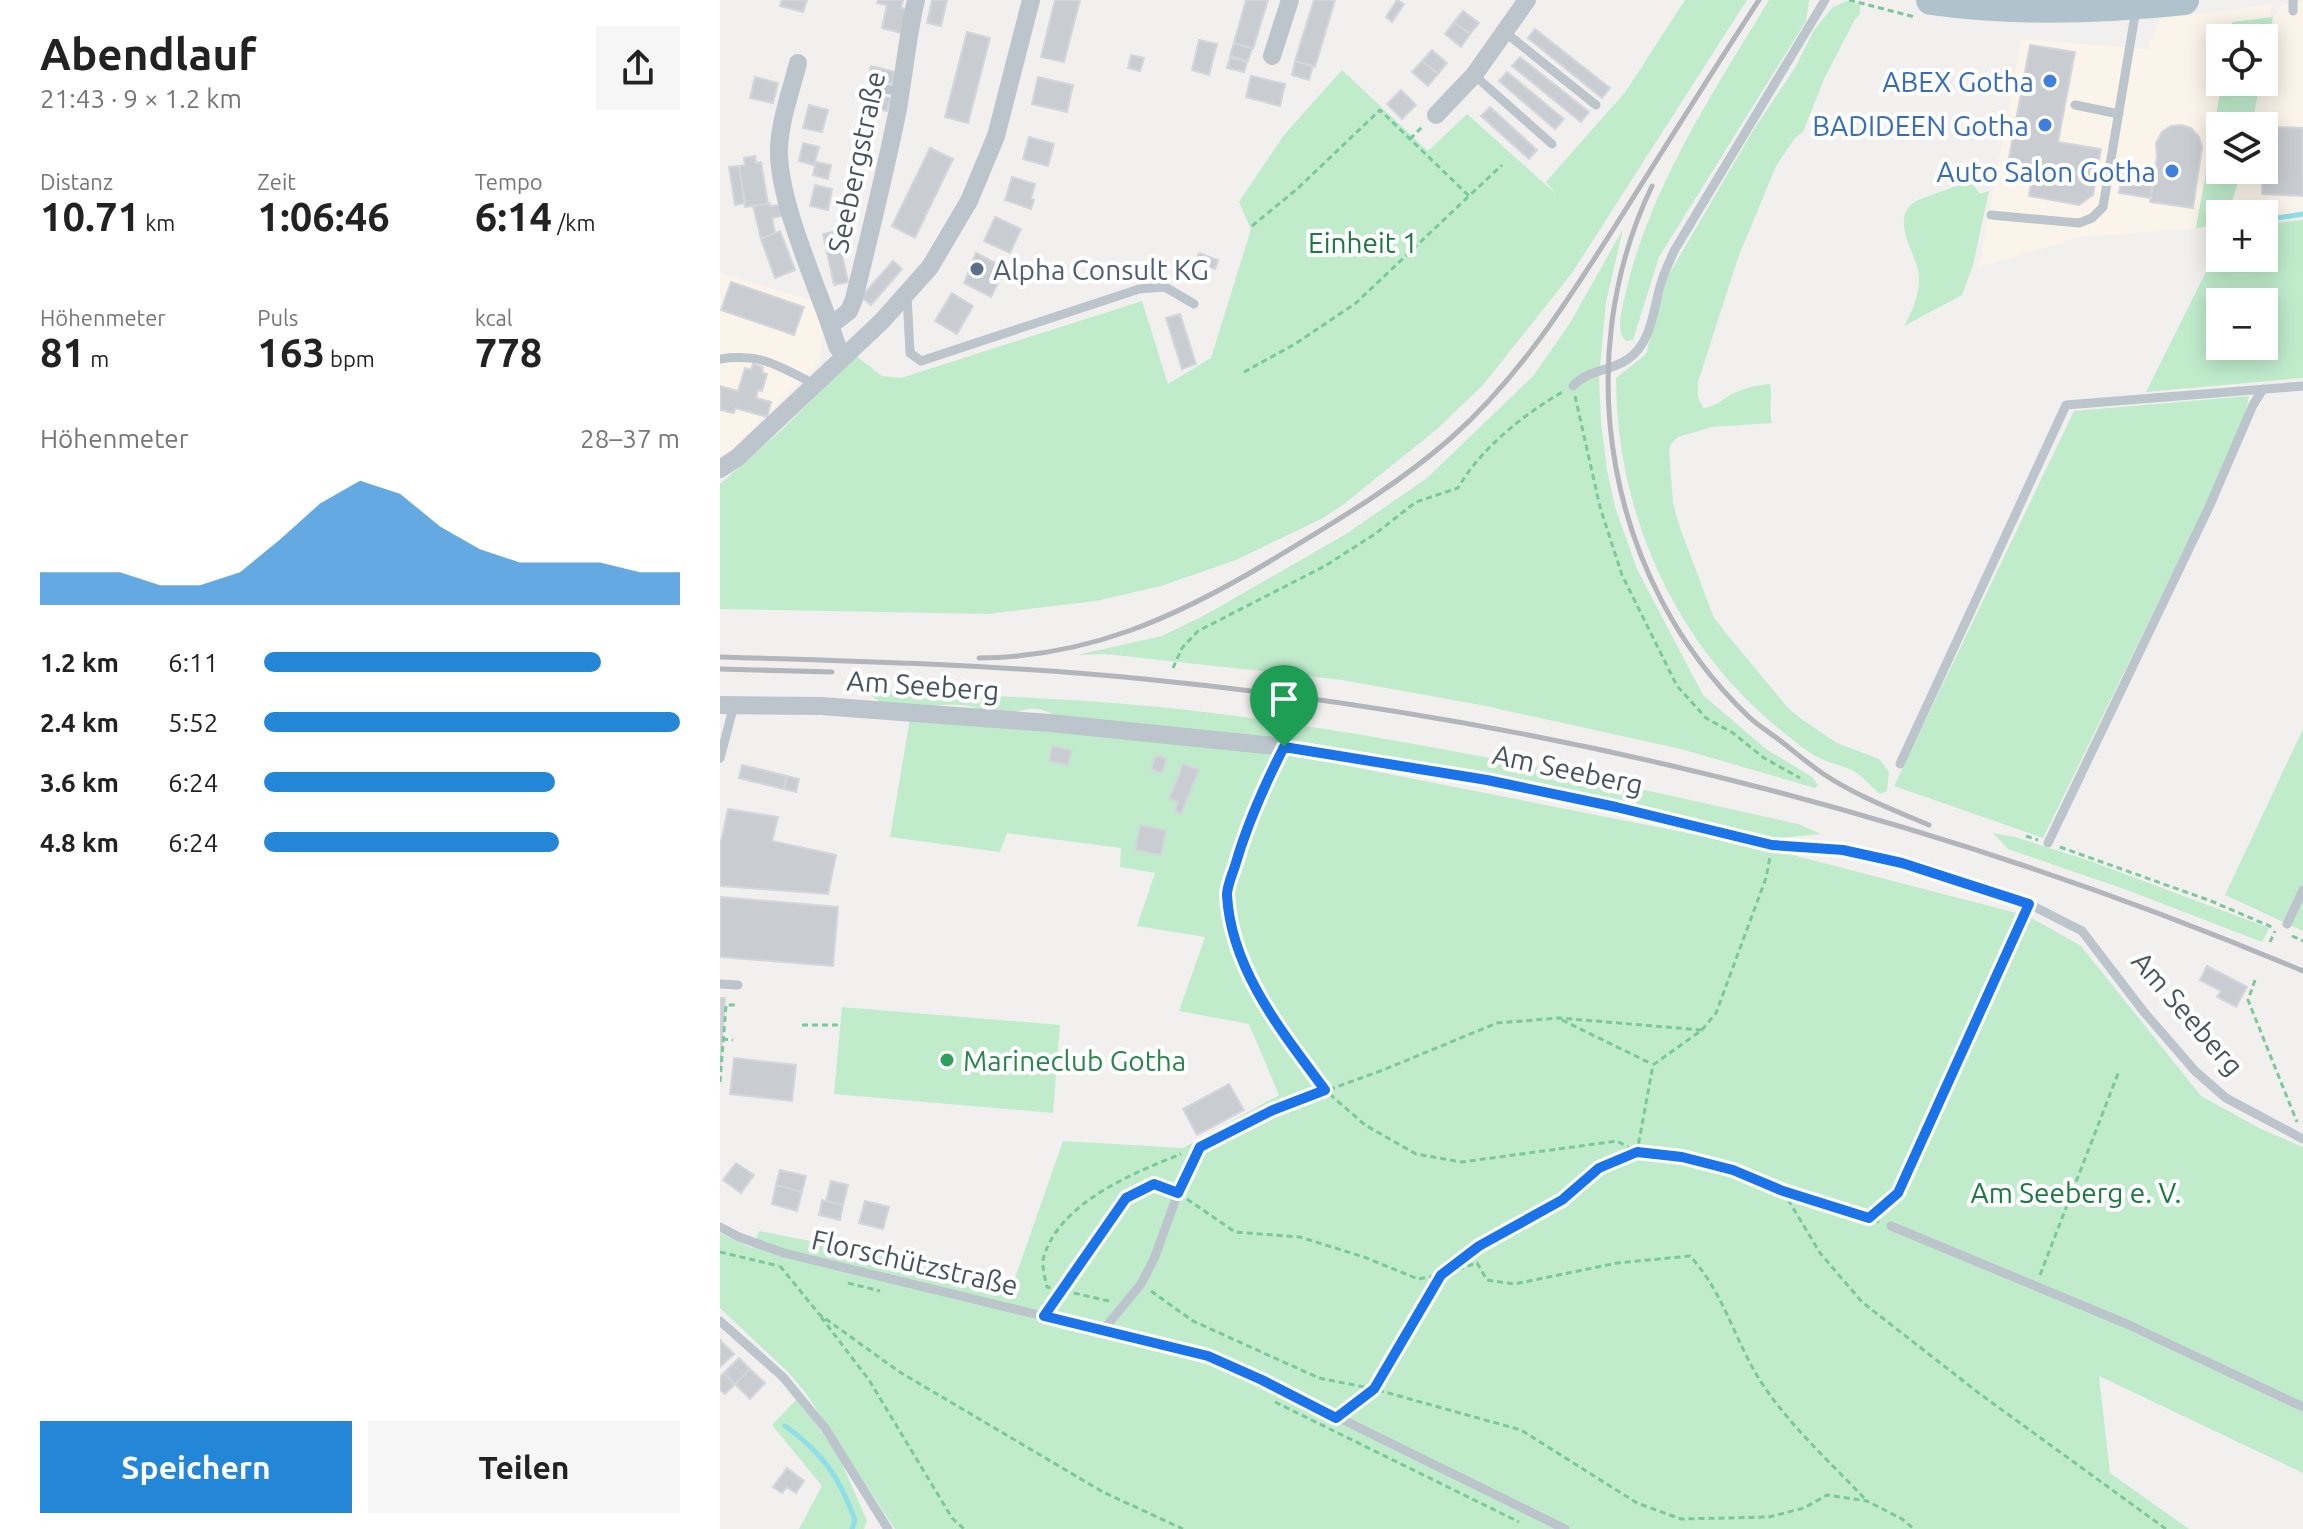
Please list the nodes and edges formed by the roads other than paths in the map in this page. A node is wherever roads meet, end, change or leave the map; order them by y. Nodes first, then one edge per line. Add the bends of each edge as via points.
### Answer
1 (916, 0) edge
2 (1031, 0) edge
3 (1290, 0) edge
4 (1527, 0) edge
5 (1825, 0) edge
6 (1931, 0) edge
7 (2184, 0) edge
8 (2137, 5) junction
9 (1506, 33) junction
10 (1272, 56) dead end
11 (798, 63) dead end
12 (1474, 75) junction
13 (871, 86) dead end
14 (901, 92) junction
15 (1596, 105) dead end
16 (2075, 105) dead end
17 (2119, 114) junction
18 (1436, 115) dead end
19 (1552, 144) dead end
20 (1991, 215) dead end
21 (907, 295) junction
22 (1194, 304) dead end
23 (830, 326) junction
24 (844, 356) junction
25 (720, 359) edge
26 (815, 385) junction
27 (1573, 386) road end
28 (2303, 386) edge
29 (2263, 389) junction
30 (720, 469) edge
31 (727, 705) edge
32 (1284, 747) joint
33 (720, 758) edge
34 (1900, 764) dead end
35 (2048, 843) road end
36 (2303, 890) edge
37 (2287, 924) dead end
38 (720, 984) edge
39 (738, 985) dead end
40 (2303, 1139) edge
41 (1200, 1147) road end
42 (1891, 1226) road end
43 (720, 1227) edge
44 (720, 1321) edge
45 (1104, 1329) junction
46 (2303, 1407) edge
47 (888, 1529) edge
48 (1565, 1529) edge

1 - 14 street, Seebergstraße
2 - 21 street via 986,161 951,234
3 - 10 street
4 - 9 street
5 - 27 lane via 1674,251 1640,348 1626,361 1583,375
6 - 8 main road via 2047,8
7 - 8 main road
8 - 17 lane
9 - 12 street
9 - 15 lane
11 - 23 street via 779,149 782,180
12 - 18 street
12 - 19 lane
13 - 14 lane
14 - 23 street, Seebergstraße via 854,299 849,311
16 - 17 lane
17 - 20 lane via 2103,207 2092,218 2079,223
21 - 22 lane via 910,353 921,361 1139,289 1165,287
21 - 24 street
23 - 24 street
24 - 26 street
25 - 26 lane via 767,360
26 - 30 street
28 - 29 lane
29 - 34 lane via 2066,405
29 - 35 lane
31 - 32 street, Am Seeberg via 1035,721
31 - 33 lane
32 - 40 lane, Am Seeberg via 1487,780 1772,845 1843,850 2029,904 2082,931 2144,1012 2226,1098
36 - 37 lane
38 - 39 lane
41 - 45 lane via 1141,1284
42 - 46 lane via 2127,1324
43 - 45 lane, Florschützstraße via 784,1253
44 - 47 lane via 783,1377 825,1428
45 - 48 lane, Florschützstraße via 1208,1356

